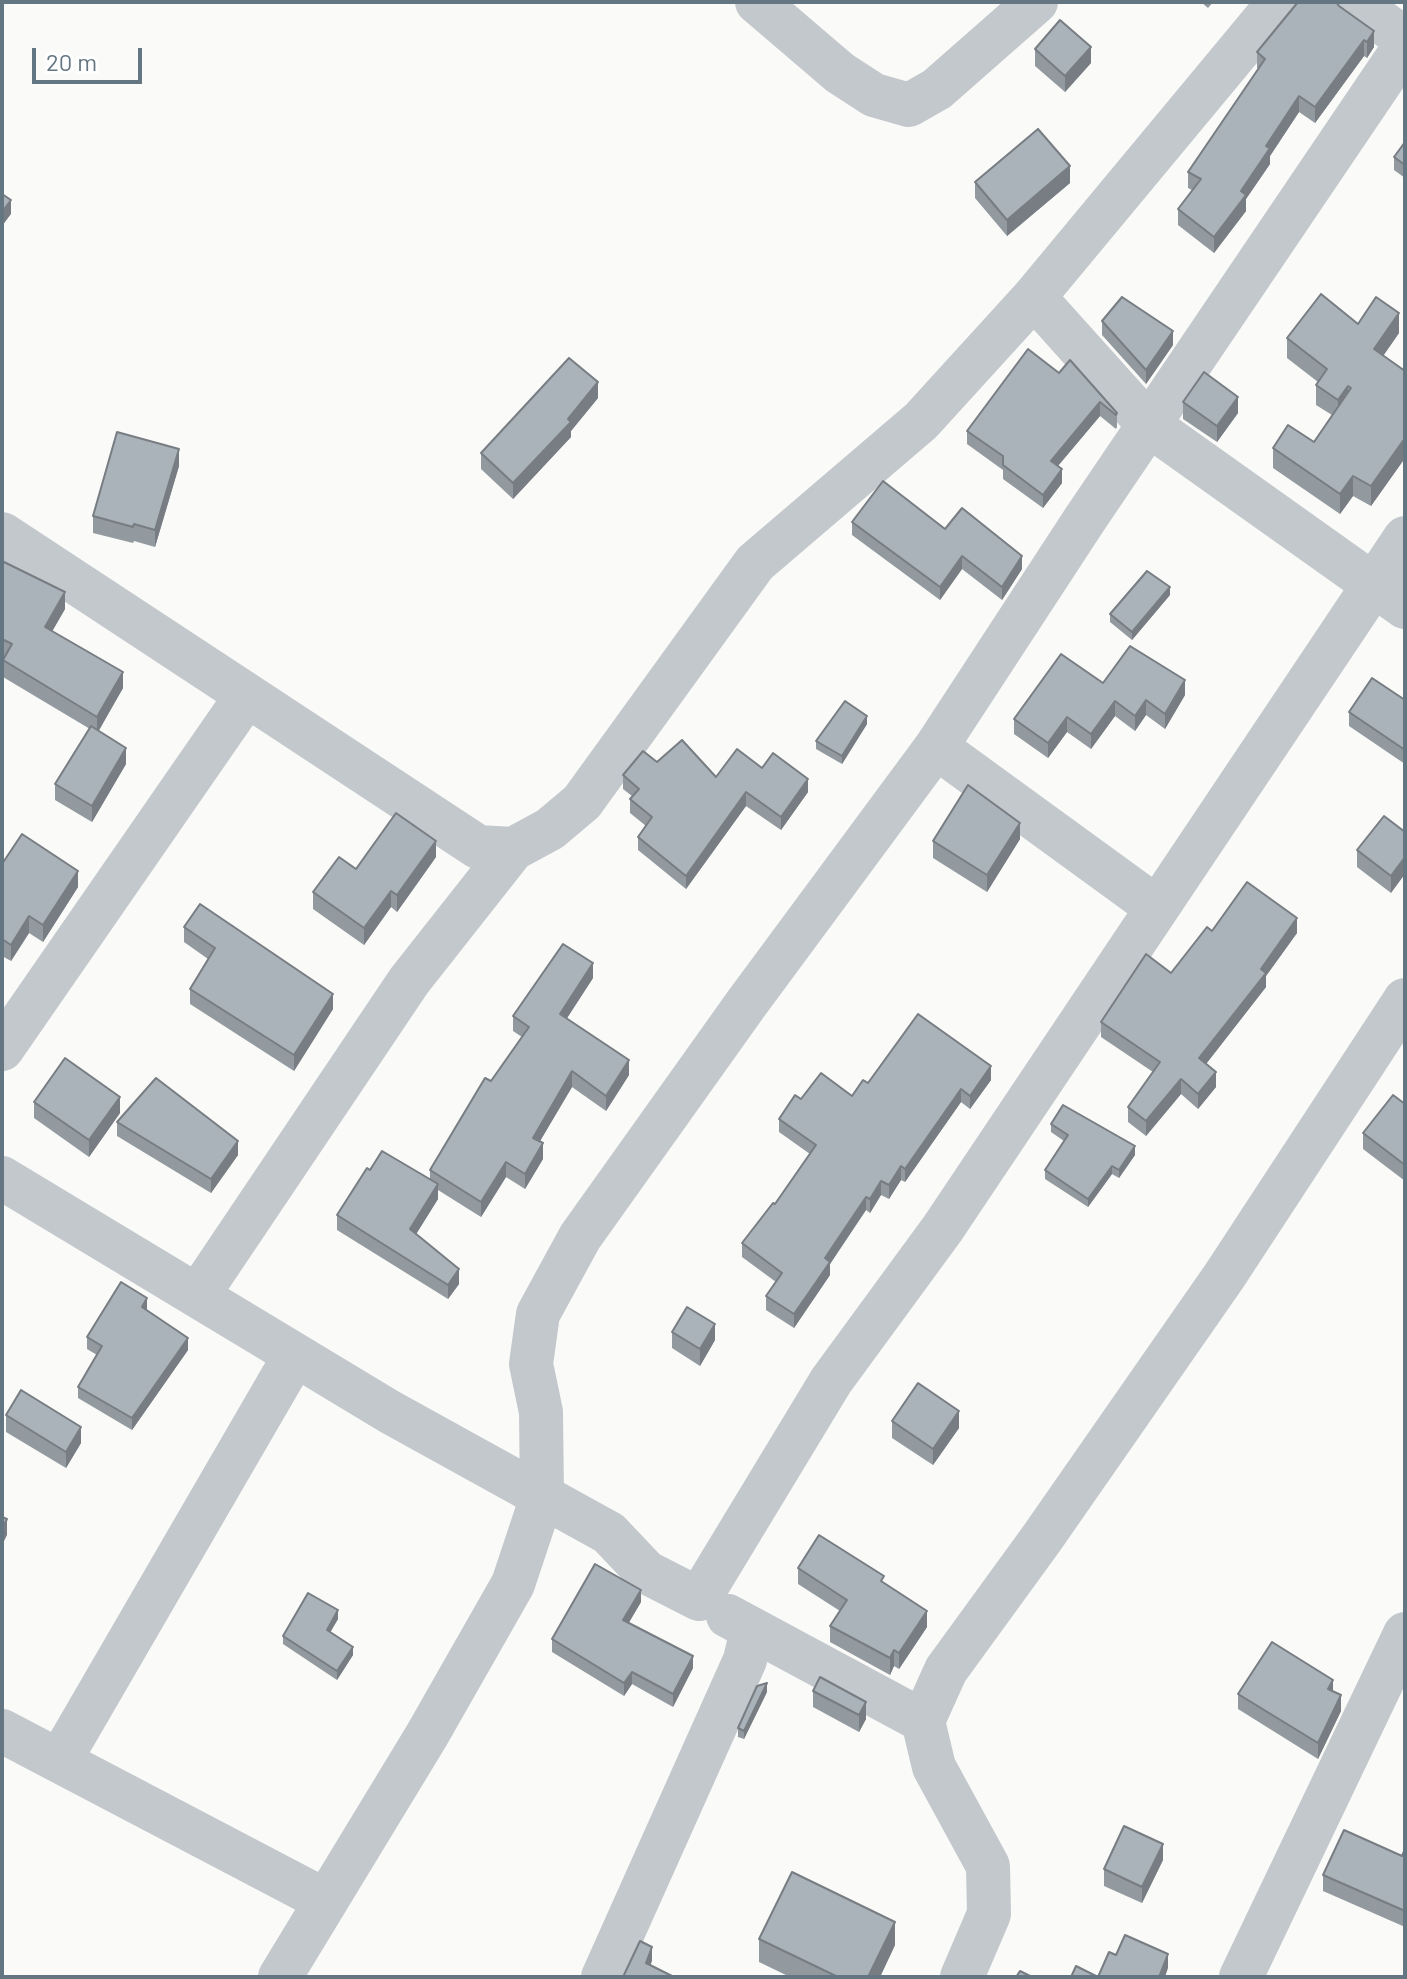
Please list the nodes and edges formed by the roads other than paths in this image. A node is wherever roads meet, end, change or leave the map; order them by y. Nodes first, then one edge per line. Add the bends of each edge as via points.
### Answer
1 (757, 2) edge
2 (1036, 2) edge
3 (1279, 2) edge
4 (1354, 2) edge
5 (1405, 39) edge
6 (1405, 46) edge
7 (1034, 297) junction
8 (1149, 425) junction
9 (2, 534) edge
10 (1405, 538) edge
11 (1389, 595) edge
12 (247, 695) junction
13 (936, 747) junction
14 (513, 849) junction
15 (1156, 907) junction
16 (1405, 1000) edge
17 (2, 1049) edge
18 (2, 1178) edge
19 (198, 1295) junction
20 (295, 1355) junction
21 (542, 1497) junction
22 (699, 1599) junction
23 (752, 1630) junction
24 (1405, 1634) edge
25 (923, 1721) junction
26 (2, 1731) edge
27 (60, 1760) junction
28 (326, 1901) junction
29 (280, 1977) edge
30 (603, 1977) edge
31 (962, 1977) edge
32 (1241, 1977) edge

1 - 2 street via 840,73 874,95 909,105 937,89
3 - 7 street
4 - 5 street
6 - 8 street
7 - 8 street
7 - 14 street via 921,421 755,563 582,802 550,829
8 - 11 street
8 - 13 street
9 - 12 street
10 - 11 street
11 - 15 street
12 - 14 street via 478,847
12 - 17 street
13 - 15 street
13 - 21 street via 580,1237 538,1314 531,1364 541,1412
14 - 19 street via 409,981
15 - 22 street via 943,1228 831,1381
16 - 25 street via 1216,1287 946,1670
18 - 19 street
19 - 20 street
20 - 21 street
20 - 27 street
21 - 22 street via 609,1533 646,1572
21 - 28 street via 513,1584
22 - 23 street
23 - 25 street
23 - 30 street via 745,1660
24 - 32 street
25 - 31 street via 934,1767 988,1866 989,1914
26 - 27 street
27 - 28 street
28 - 29 street

